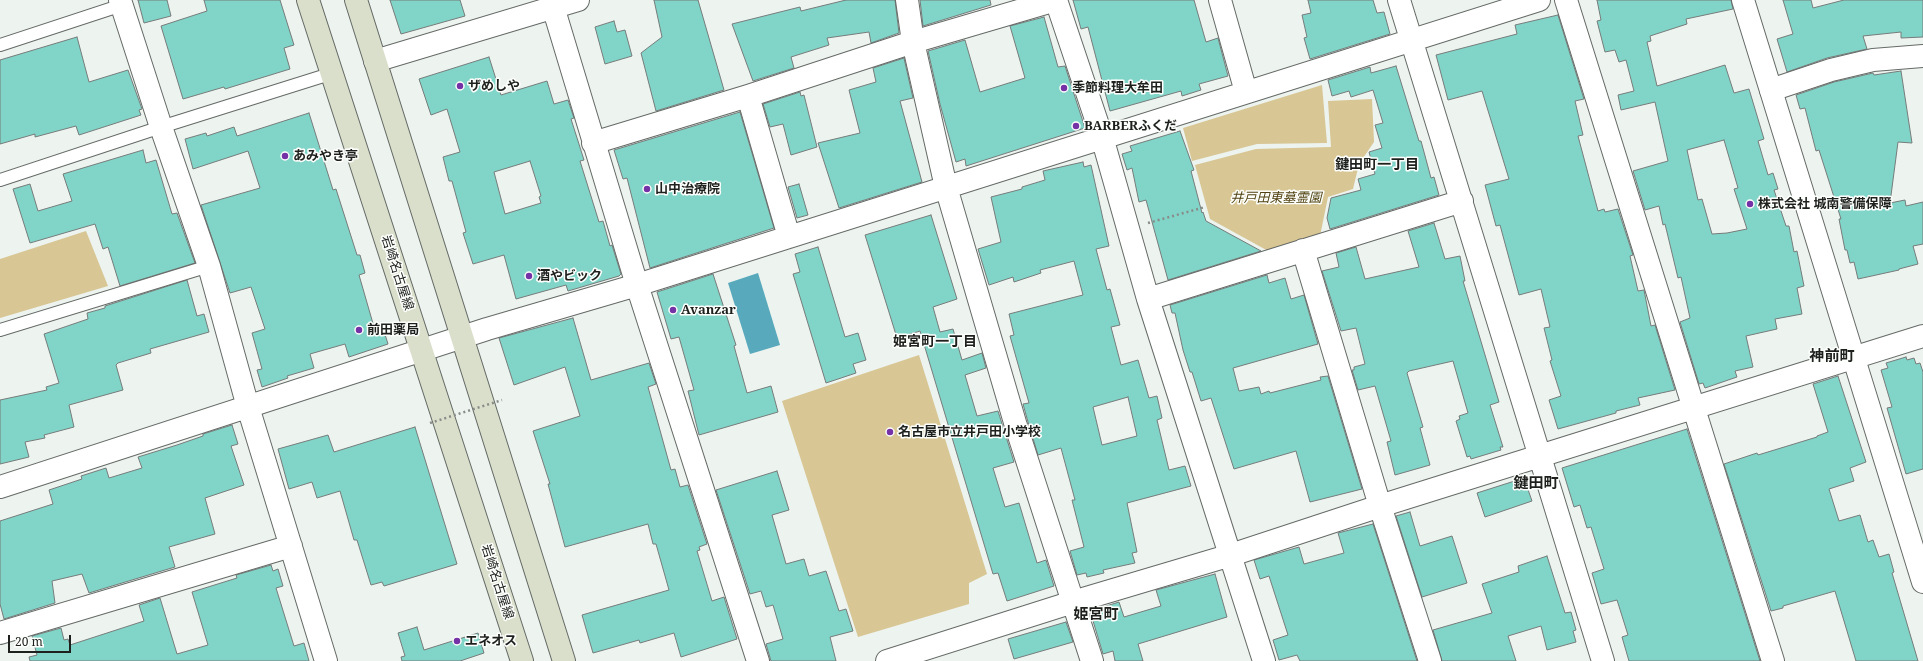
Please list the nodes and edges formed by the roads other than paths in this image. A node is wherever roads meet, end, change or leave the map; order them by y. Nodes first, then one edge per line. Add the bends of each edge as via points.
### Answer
1 (308, 0) edge
2 (356, 0) edge
3 (578, 0) edge
4 (907, 0) edge
5 (1056, 0) edge
6 (1220, 0) edge
7 (1399, 0) edge
8 (1539, 0) edge
9 (1566, 0) edge
10 (1743, 0) edge
11 (121, 2) edge
12 (552, 4) edge
13 (913, 42) junction
14 (1412, 42) junction
15 (0, 45) edge
16 (1923, 56) edge
17 (375, 61) junction
18 (333, 73) junction
19 (1772, 90) junction
20 (1246, 92) junction
21 (748, 96) junction
22 (161, 127) junction
23 (1102, 137) junction
24 (593, 143) junction
25 (0, 180) edge
26 (946, 187) junction
27 (1462, 201) junction
28 (789, 237) junction
29 (1303, 250) junction
30 (209, 266) junction
31 (637, 286) junction
32 (1148, 299) junction
33 (0, 330) edge
34 (1923, 336) edge
35 (463, 338) junction
36 (422, 351) junction
37 (1854, 357) junction
38 (248, 407) junction
39 (1693, 409) junction
40 (1540, 457) junction
41 (0, 487) edge
42 (1380, 506) junction
43 (291, 546) junction
44 (1231, 555) junction
45 (1923, 582) edge
46 (1073, 602) junction
47 (0, 633) edge
48 (918, 657) edge
49 (326, 661) edge
50 (522, 661) edge
51 (564, 661) edge
52 (758, 661) edge
53 (887, 661) edge
54 (1092, 661) edge
55 (1264, 661) edge
56 (1430, 661) edge
57 (1603, 661) edge
58 (1773, 661) edge

1 - 18 main road, 岩崎名古屋線
2 - 17 main road
3 - 12 street
4 - 13 street
5 - 13 street
5 - 23 street
6 - 20 street
7 - 14 street
8 - 14 street
9 - 39 street
10 - 19 street
11 - 15 lane
11 - 22 street
12 - 17 street
12 - 24 street
13 - 21 street
13 - 26 street
14 - 20 street
14 - 27 street
16 - 19 street via 1873,60 1831,70
17 - 35 main road
18 - 22 lane
18 - 36 main road, 岩崎名古屋線
19 - 37 street
20 - 23 street
21 - 24 street
21 - 28 street
22 - 25 lane
22 - 30 street
23 - 26 street
23 - 32 street
24 - 31 street
26 - 28 street
26 - 46 street via 1016,426
27 - 29 street
27 - 40 street
28 - 31 street
29 - 32 street
29 - 42 street
30 - 33 lane
30 - 38 street
31 - 35 street
31 - 52 street
32 - 44 street
34 - 37 street
35 - 36 street
35 - 51 main road
36 - 38 street
36 - 50 main road, 岩崎名古屋線
37 - 39 street
37 - 45 street
38 - 41 street
38 - 43 street
39 - 40 street
39 - 58 street
40 - 42 street
40 - 57 street
42 - 44 street
42 - 56 street
43 - 47 street
43 - 49 street
44 - 46 street
44 - 55 street
46 - 48 street
46 - 54 street
48 - 53 street

